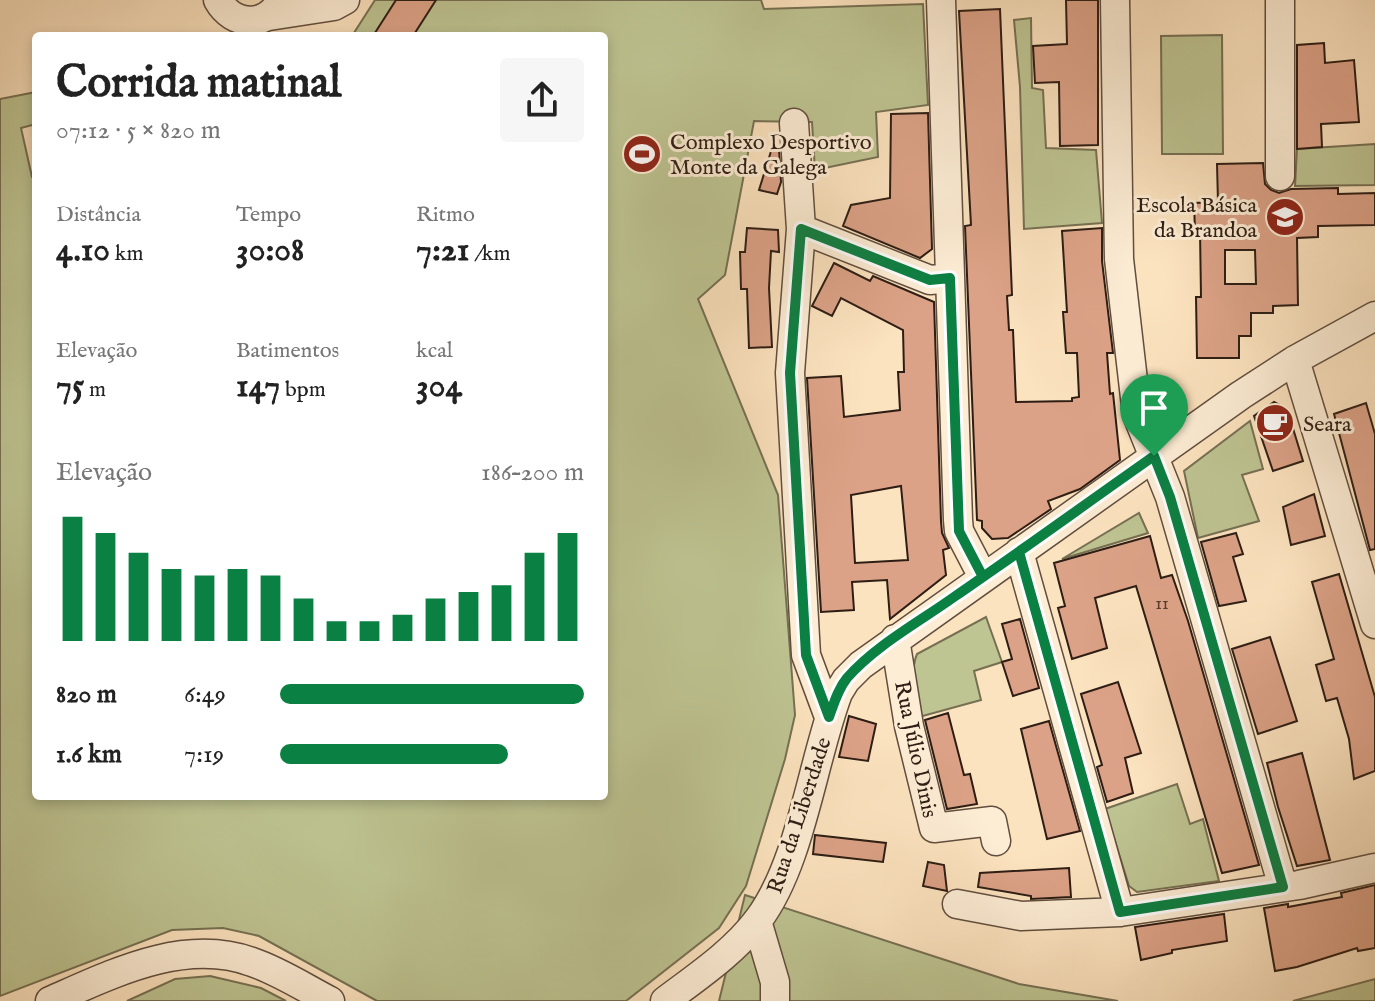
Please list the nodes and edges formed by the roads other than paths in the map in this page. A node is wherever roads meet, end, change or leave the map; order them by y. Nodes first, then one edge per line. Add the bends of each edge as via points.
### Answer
1 (218, 0) edge
2 (941, 0) edge
3 (1115, 0) edge
4 (1280, 0) edge
5 (330, 2) edge
6 (275, 8) edge
7 (794, 123) dead end
8 (1280, 176) dead end
9 (801, 229) junction
10 (950, 278) junction
11 (1375, 316) edge
12 (1295, 360) junction
13 (1154, 456) junction
14 (1019, 552) junction
15 (983, 577) junction
16 (1375, 624) edge
17 (895, 639) junction
18 (829, 717) junction
19 (996, 841) dead end
20 (1375, 868) edge
21 (1283, 887) junction
22 (957, 904) dead end
23 (1120, 912) junction
24 (757, 921) junction
25 (50, 1001) edge
26 (330, 1001) edge
27 (665, 1001) edge
28 (775, 1001) edge

1 - 6 street via 239,20 259,21
2 - 10 street
3 - 13 street via 1119,259 1137,415
4 - 8 street
5 - 6 street
7 - 9 street
9 - 10 street via 930,280
9 - 18 street via 790,373 806,655
10 - 15 street via 959,531
11 - 12 street, Rua da Liberdade
12 - 13 street, Rua da Liberdade
12 - 16 street
13 - 14 street, Rua da Liberdade
13 - 21 street
14 - 15 street, Rua da Liberdade
14 - 23 street
15 - 17 street, Rua da Liberdade
17 - 18 street, Rua da Liberdade via 846,680
17 - 19 street, Rua Júlio Dinis via 934,828 992,821
18 - 24 street, Rua da Liberdade via 790,854
20 - 21 street
21 - 23 street
22 - 23 street via 1021,916
24 - 27 street, Rua da Liberdade via 736,945
24 - 28 street via 775,982
25 - 26 street via 144,964 197,952 250,961

